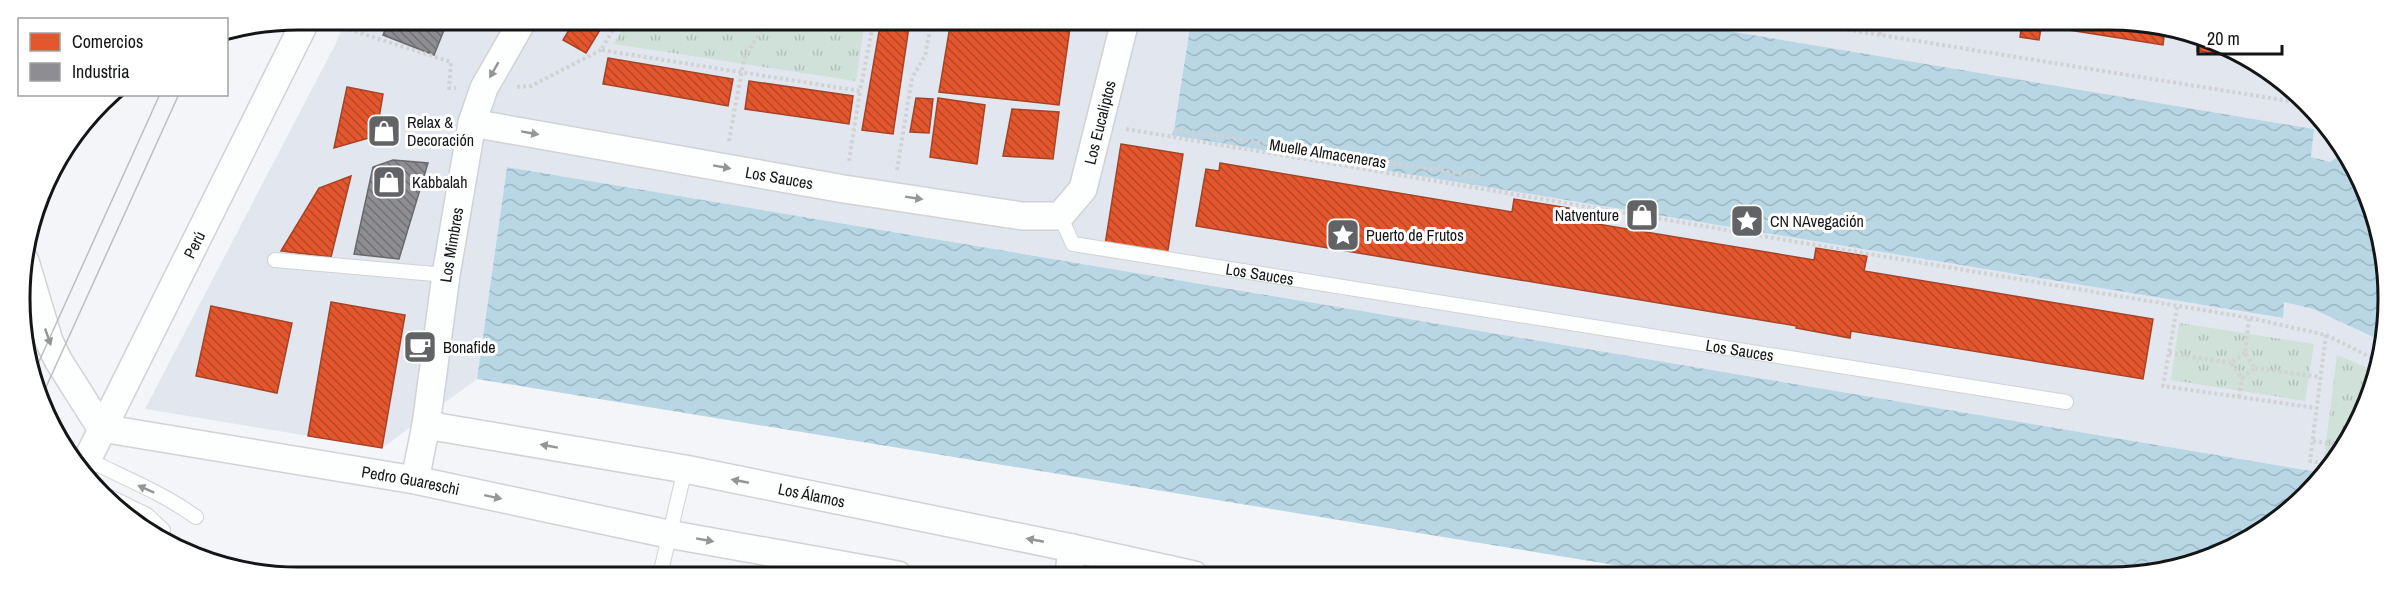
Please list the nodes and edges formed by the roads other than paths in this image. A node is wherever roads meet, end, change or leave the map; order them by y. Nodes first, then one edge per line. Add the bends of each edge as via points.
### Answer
1 (312, 30) edge
2 (517, 30) edge
3 (1123, 30) edge
4 (472, 123) junction
5 (1060, 216) junction
6 (275, 260) dead end
7 (446, 275) junction
8 (31, 281) edge
9 (2066, 402) dead end
10 (426, 425) junction
11 (101, 428) junction
12 (85, 462) edge
13 (89, 467) edge
14 (685, 470) junction
15 (415, 480) junction
16 (127, 505) edge
17 (196, 517) dead end
18 (162, 530) dead end
19 (668, 534) junction
20 (1072, 548) junction
21 (662, 567) edge
22 (853, 567) edge
23 (1070, 567) edge
24 (1158, 567) edge

1 - 11 street, Perú
2 -> 4 street, Los Mimbres via 484,88
3 - 5 street, Los Eucaliptos via 1083,189
4 -> 5 street, Los Sauces via 844,189 1022,216
4 - 7 street, Los Mimbres
5 - 9 lane, Los Sauces via 1073,244
6 - 7 lane
7 - 10 street, Los Mimbres
8 -> 11 street via 58,360
14 -> 10 street, Los Álamos
10 - 15 street, Los Mimbres
11 - 12 street, Perú
11 - 15 street, Pedro Guareschi
17 -> 13 lane via 172,500
14 - 19 lane
20 -> 14 street, Los Álamos
15 -> 19 street, Pedro Guareschi
16 - 18 lane via 147,515
19 - 21 lane
19 -> 22 street, Pedro Guareschi
20 - 23 street
20 - 24 street, Los Álamos

